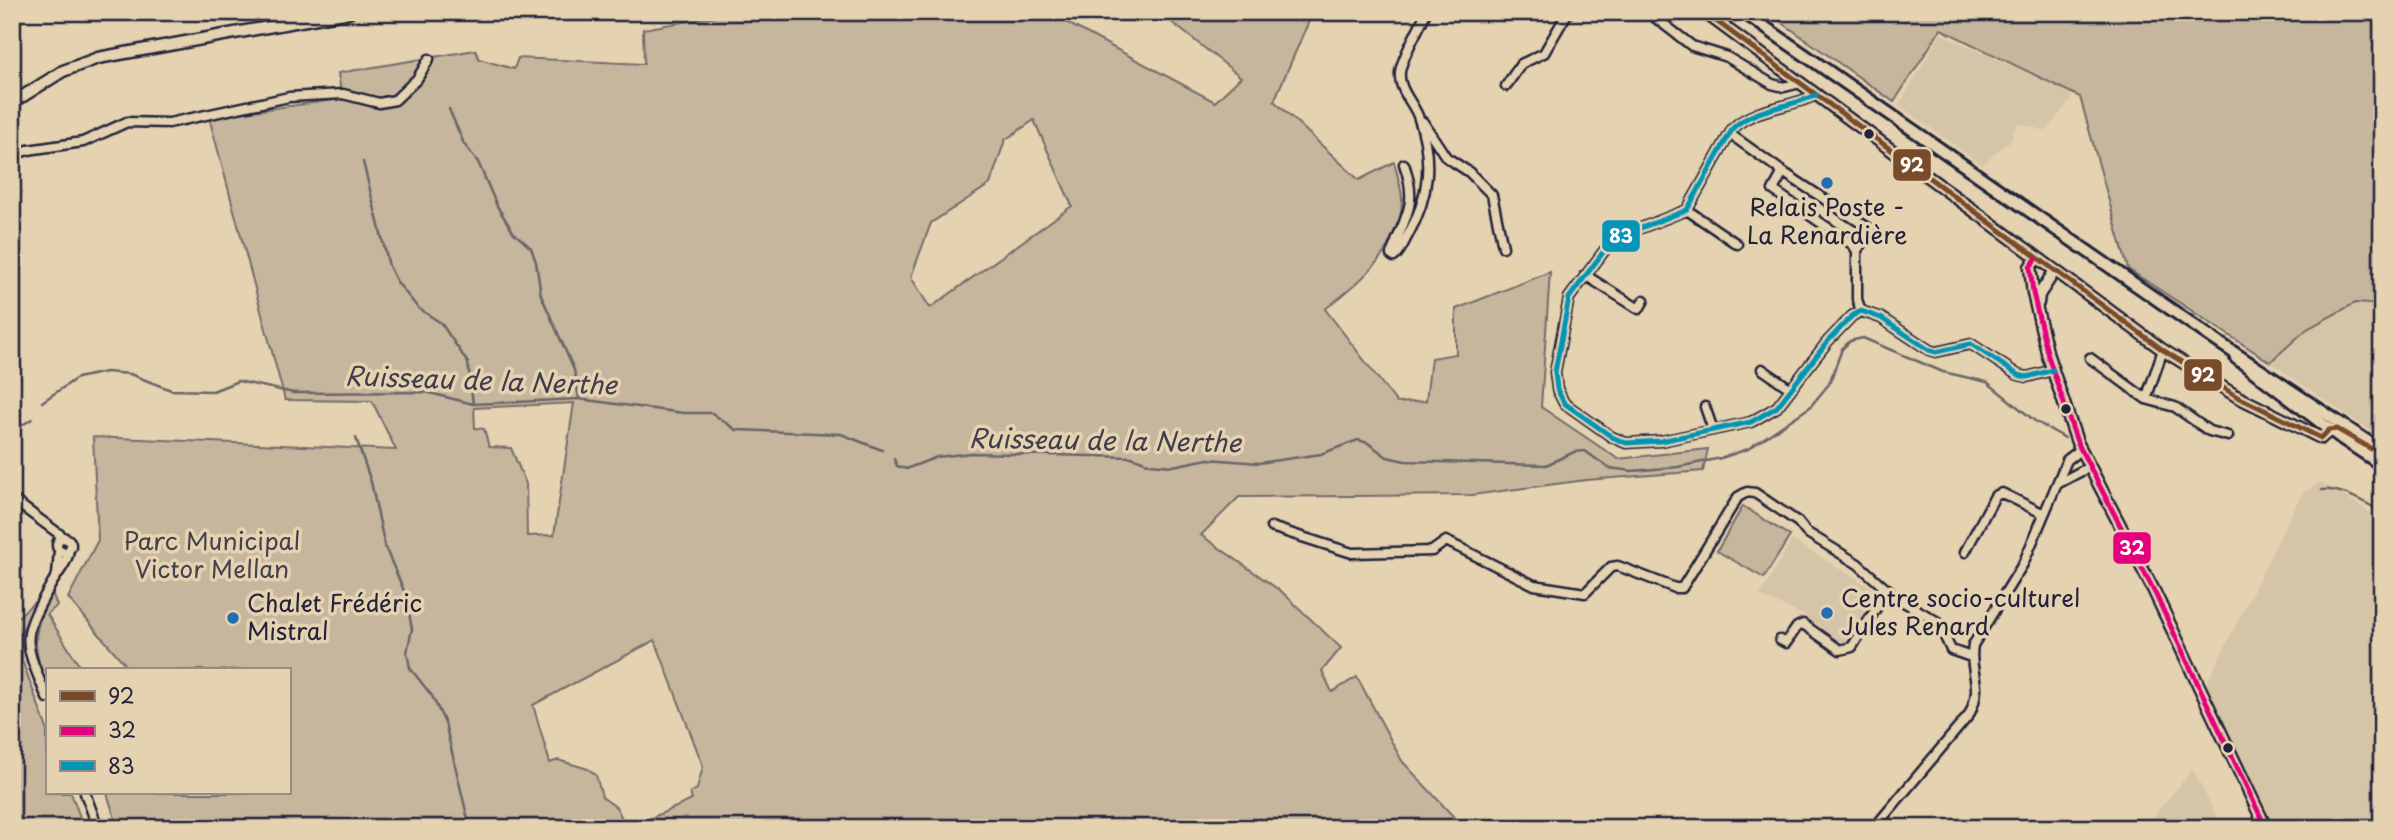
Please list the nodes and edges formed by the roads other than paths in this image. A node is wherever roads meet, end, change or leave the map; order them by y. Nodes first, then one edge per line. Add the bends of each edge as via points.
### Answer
1 (350, 12) edge
2 (1426, 12) edge
3 (1569, 12) edge
4 (1648, 12) edge
5 (1704, 12) edge
6 (1750, 14) edge
7 (429, 59) dead end
8 (1800, 83) junction
9 (1506, 86) dead end
10 (1816, 95) junction
11 (12, 103) edge
12 (1417, 114) junction
13 (1730, 134) junction
14 (12, 160) edge
15 (1404, 164) dead end
16 (1783, 172) junction
17 (1687, 210) junction
18 (1737, 244) dead end
19 (1503, 247) dead end
20 (1857, 251) junction
21 (2036, 259) junction
22 (2054, 272) junction
23 (1585, 275) junction
24 (1644, 299) dead end
25 (2038, 307) junction
26 (1861, 311) junction
27 (2218, 342) junction
28 (2163, 350) junction
29 (2090, 358) dead end
30 (1762, 369) dead end
31 (2053, 370) junction
32 (1791, 389) junction
33 (2146, 399) junction
34 (1705, 407) dead end
35 (1713, 430) junction
36 (2325, 434) junction
37 (2228, 436) dead end
38 (2080, 450) junction
39 (2382, 453) edge
40 (2382, 465) edge
41 (2089, 467) junction
42 (2059, 483) junction
43 (12, 499) edge
44 (2044, 514) junction
45 (1271, 527) dead end
46 (61, 544) junction
47 (1965, 552) dead end
48 (57, 575) junction
49 (1888, 589) junction
50 (1780, 640) dead end
51 (1971, 657) junction
52 (46, 696) edge
53 (85, 794) edge
54 (98, 828) edge
55 (1874, 828) edge
56 (2266, 828) edge

1 - 11 street via 98,58 64,71
2 - 12 street via 1400,70 1402,86
3 - 9 street via 1544,52 1521,64
4 - 8 street via 1692,46 1727,57 1772,84
5 - 8 street
6 - 27 main road
7 - 14 street via 417,79 395,100 379,103 343,94 271,99 169,123 127,122 83,142 27,150
8 - 10 street
10 - 13 street via 1743,119
10 - 21 street
12 - 15 street via 1428,164 1427,187 1415,222 1394,257 1413,188
12 - 19 street via 1446,157 1492,195
13 - 16 street
13 - 17 street
16 - 20 street via 1773,190
16 - 20 street via 1870,229
17 - 18 street
17 - 23 street via 1613,239
20 - 26 street
21 - 22 street
21 - 25 street via 2030,276
22 - 25 street via 2039,295
22 - 28 street
23 - 24 street via 1639,309
23 - 35 street via 1566,306 1555,372 1564,403 1626,443
25 - 31 street
26 - 31 street via 1881,318 1929,350 1971,344 2018,375
26 - 32 street via 1834,333
27 - 36 main road
27 - 39 main road
28 - 33 street
28 - 36 street via 2238,397
29 - 33 street
30 - 32 street
31 - 38 street
32 - 35 street via 1765,417
33 - 37 street via 2175,407 2209,431
34 - 35 street
36 - 39 street via 2343,432
36 - 40 main road
38 - 41 street
38 - 42 street via 2067,460
41 - 42 street
41 - 56 street via 2154,590
42 - 44 street
43 - 46 street via 49,527
44 - 47 street via 2001,493 1995,496
44 - 51 street via 2023,564 1973,645
45 - 49 street via 1352,553 1432,551 1446,541 1548,589 1585,593 1611,566 1682,588 1738,497 1747,492 1798,522
46 - 48 street
46 - 48 street via 69,550
48 - 52 street via 27,632 29,654
49 - 50 street via 1846,651 1803,624 1786,643
49 - 51 street via 1938,622 1951,650
51 - 55 street via 1978,682 1969,715
53 - 54 street

